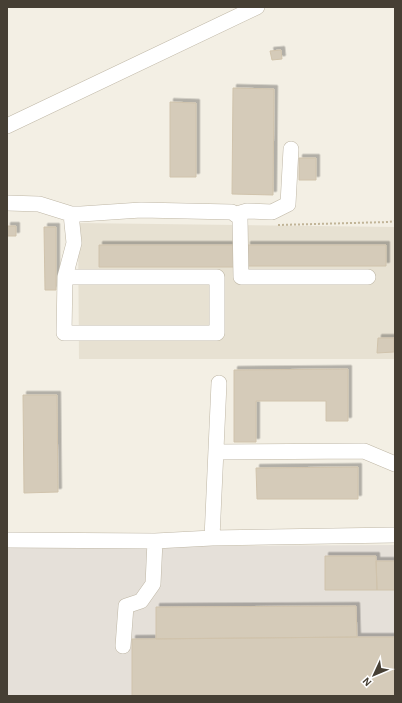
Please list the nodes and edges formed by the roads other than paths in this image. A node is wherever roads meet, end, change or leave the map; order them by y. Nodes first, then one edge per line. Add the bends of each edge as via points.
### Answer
1 (257, 7) edge
2 (7, 126) edge
3 (291, 150) dead end
4 (7, 203) edge
5 (71, 214) junction
6 (239, 216) junction
7 (65, 276) junction
8 (368, 277) dead end
9 (219, 383) dead end
10 (216, 452) junction
11 (395, 464) edge
12 (395, 535) edge
13 (212, 538) junction
14 (7, 540) edge
15 (155, 541) junction
16 (123, 646) dead end

1 - 2 street
3 - 6 street via 288,204 272,212 247,211
4 - 5 street via 39,204
5 - 6 street via 141,210 232,212
5 - 7 street via 74,243
6 - 8 street via 241,277
7 - 7 street via 64,333 217,333 217,277
9 - 10 street
10 - 11 street via 364,451
10 - 13 street
12 - 13 street
13 - 15 street
14 - 15 street
15 - 16 street via 153,584 141,601 126,606

